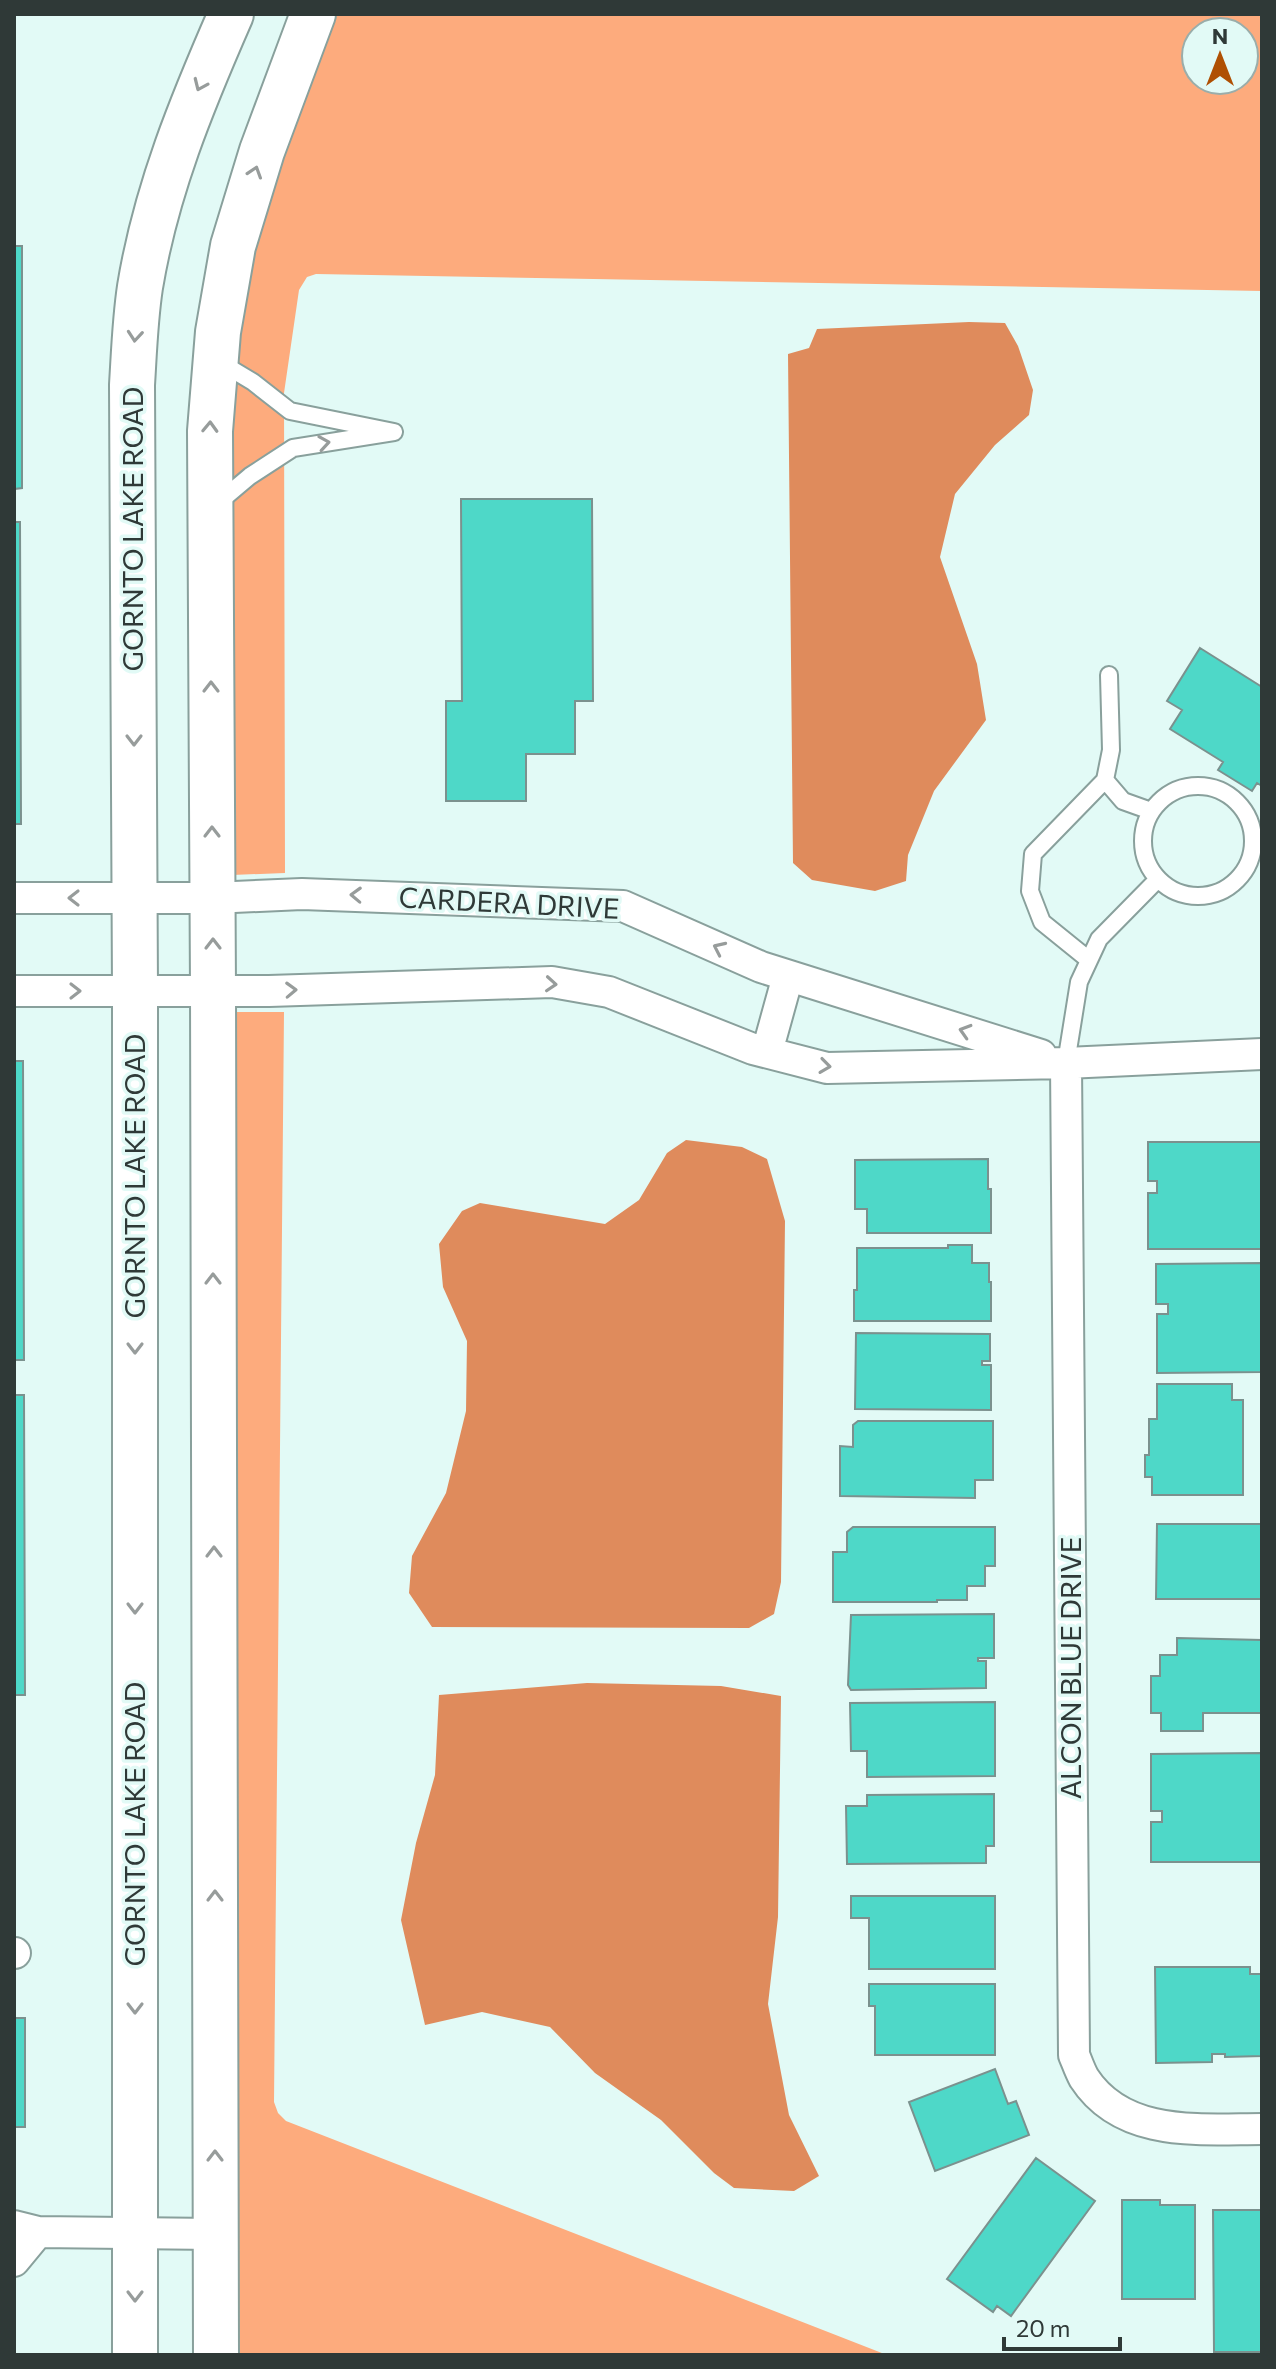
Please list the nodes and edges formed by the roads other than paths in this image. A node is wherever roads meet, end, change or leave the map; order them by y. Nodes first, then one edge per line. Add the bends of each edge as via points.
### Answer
1 (231, 14) edge
2 (305, 16) edge
3 (215, 359) junction
4 (210, 509) junction
5 (1109, 675) dead end
6 (1105, 780) junction
7 (1151, 811) junction
8 (1158, 879) junction
9 (14, 898) edge
10 (135, 898) junction
11 (212, 898) junction
12 (1089, 960) junction
13 (788, 976) junction
14 (213, 989) junction
15 (135, 990) junction
16 (14, 991) edge
17 (767, 1052) junction
18 (1262, 1054) edge
19 (1066, 1063) junction
20 (1262, 2129) edge
21 (26, 2229) edge
22 (134, 2233) junction
23 (215, 2234) junction
24 (14, 2261) edge
25 (135, 2355) edge
26 (216, 2355) edge

1 -> 10 street, GORNTO LAKE ROAD via 167,174 135,336
3 -> 2 street via 245,202
4 -> 3 street
4 -> 3 lane via 293,448 394,432 290,411
11 -> 4 street
5 - 6 lane via 1111,750
6 - 7 lane via 1123,801
6 - 12 lane via 1033,854 1030,891 1042,922
7 - 8 lane via 1143,847
7 - 8 lane via 1179,789 1215,788 1244,810 1254,844 1240,877 1226,889 1190,895
8 - 12 lane via 1099,939
10 -> 9 street, CARDERA DRIVE
10 - 11 street, CARDERA DRIVE
10 - 15 street, GORNTO LAKE ROAD
13 -> 11 street, CARDERA DRIVE via 623,906 302,894
14 -> 11 street
12 - 19 lane via 1079,982
13 - 17 street
19 -> 13 street, CARDERA DRIVE
14 - 15 street, CARDERA DRIVE
14 -> 17 street, CARDERA DRIVE via 552,982 609,992
23 -> 14 street
16 -> 15 street, CARDERA DRIVE
15 -> 22 street, GORNTO LAKE ROAD
17 -> 19 street, CARDERA DRIVE via 827,1068
18 - 19 street, CARDERA DRIVE
19 - 20 street, ALCON BLUE DRIVE via 1074,2055 1084,2078 1107,2103 1135,2119 1175,2129
21 - 22 street
21 - 24 street
22 - 23 street
22 -> 25 street, GORNTO LAKE ROAD
23 - 26 street

